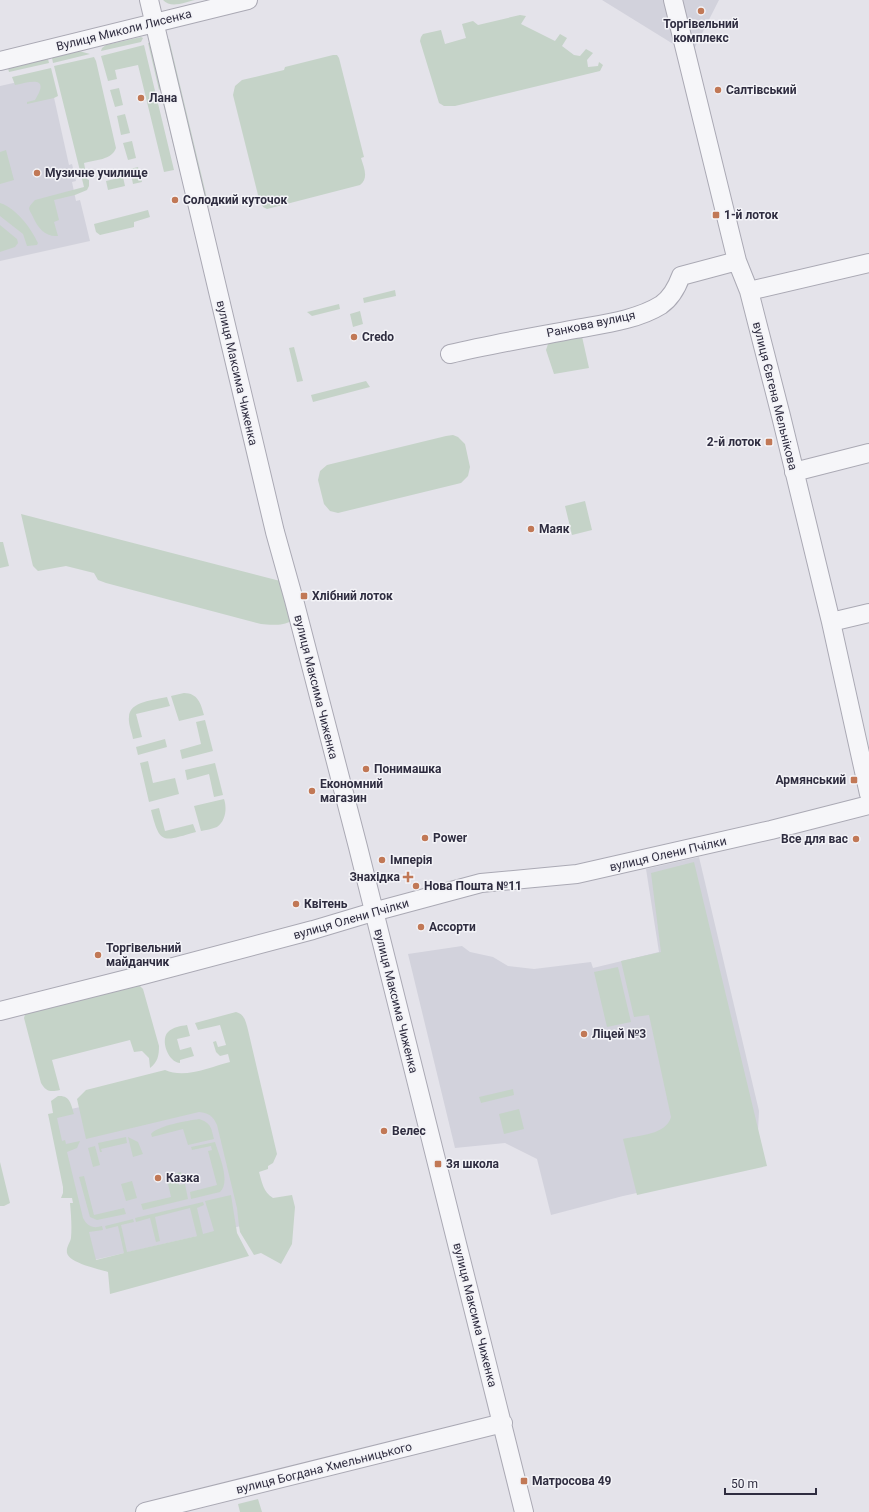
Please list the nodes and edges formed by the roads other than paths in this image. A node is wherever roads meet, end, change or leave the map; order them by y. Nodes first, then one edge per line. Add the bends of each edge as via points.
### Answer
1 (149, 0) edge
2 (248, 0) edge
3 (673, 0) edge
4 (155, 23) junction
5 (0, 61) edge
6 (737, 261) junction
7 (869, 263) edge
8 (749, 291) junction
9 (450, 354) dead end
10 (869, 453) edge
11 (794, 472) junction
12 (869, 613) edge
13 (830, 622) junction
14 (869, 794) edge
15 (869, 805) edge
16 (373, 912) junction
17 (0, 1010) edge
18 (503, 1423) junction
19 (145, 1512) edge
20 (524, 1512) edge

1 - 4 street, вулиця Максима Чиженка
2 - 4 street, Вулиця Миколи Лисенка
3 - 6 street, вулиця Євгена Мельнікова
4 - 5 street, Вулиця Миколи Лисенка
4 - 16 street, вулиця Максима Чиженка via 275,532
6 - 8 street, вулиця Євгена Мельнікова
6 - 9 street, Ранкова вулиця via 681,276 671,296 649,311 616,321
7 - 8 street
8 - 11 street, вулиця Євгена Мельнікова
10 - 11 street
11 - 13 street, вулиця Євгена Мельнікова
12 - 13 street
13 - 14 street, вулиця Євгена Мельнікова
15 - 16 street, вулиця Олени Пчілки via 577,874 482,883
16 - 17 street, вулиця Олени Пчілки via 144,975
16 - 18 street, вулиця Максима Чиженка
18 - 19 street, вулиця Богдана Хмельницького
18 - 20 street, вулиця Максима Чиженка

